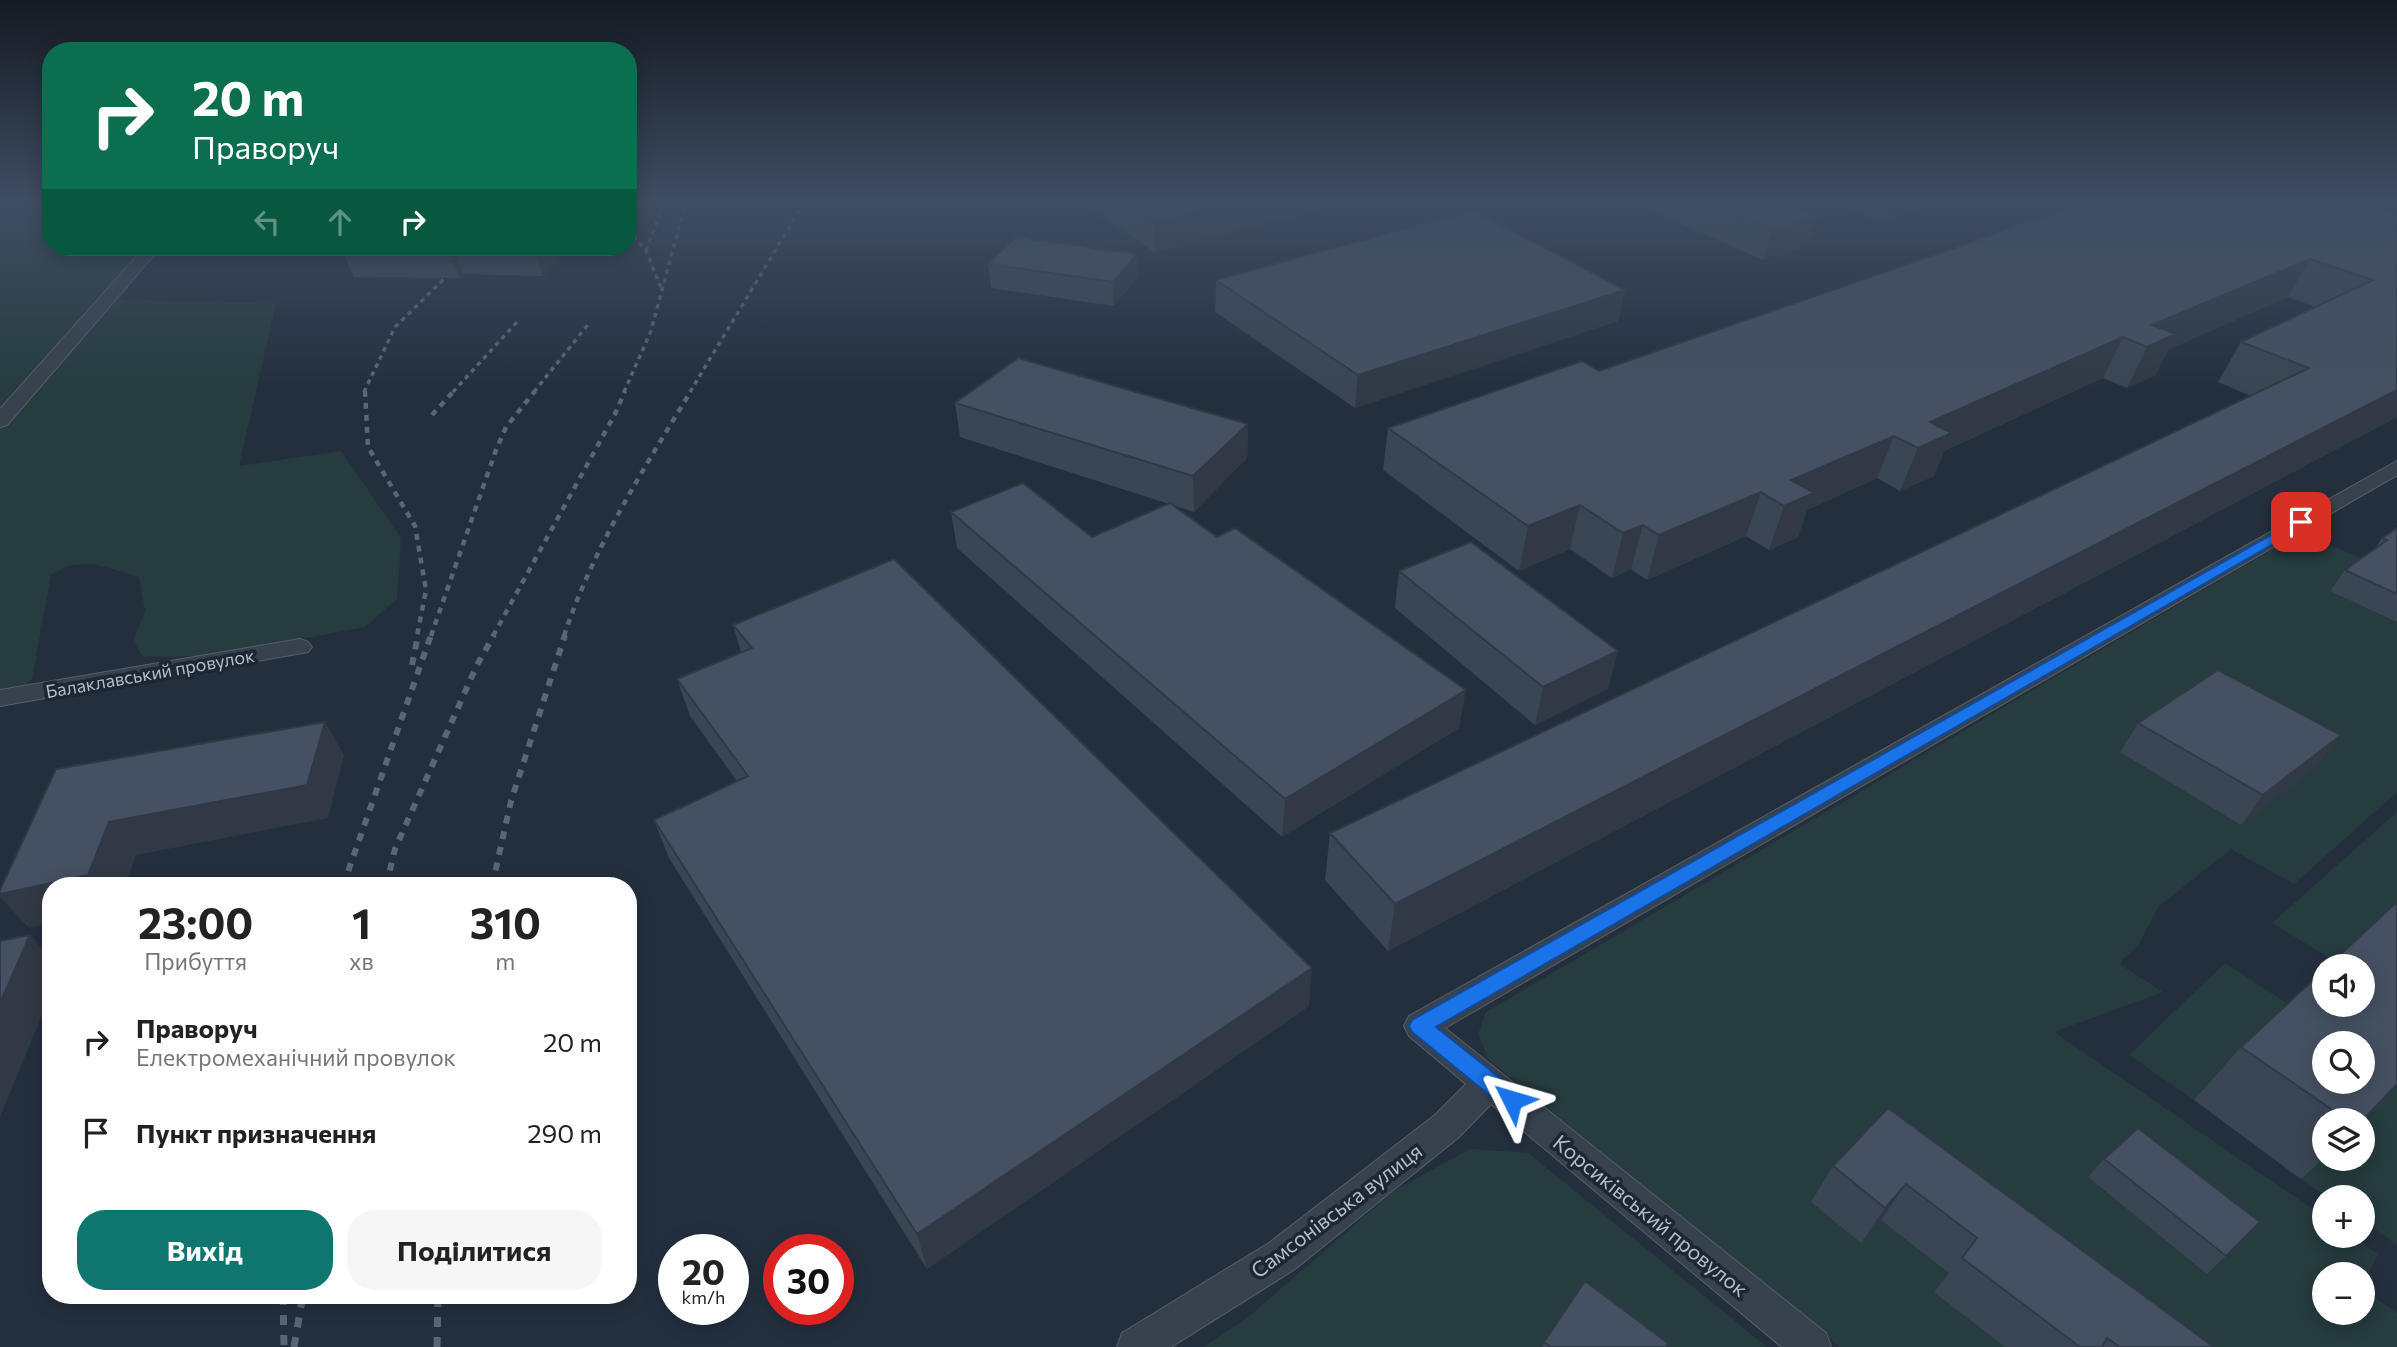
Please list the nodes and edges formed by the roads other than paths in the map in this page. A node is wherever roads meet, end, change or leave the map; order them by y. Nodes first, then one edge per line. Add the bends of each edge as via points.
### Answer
1 (138, 264) edge
2 (0, 421) edge
3 (2397, 467) edge
4 (300, 648) dead end
5 (0, 698) edge
6 (1490, 1082) junction
7 (1136, 1347) edge
8 (1812, 1347) edge

1 - 2 street
3 - 6 street, Корсиківський провулок via 1420,1026
4 - 5 street, Балаклавський провулок
6 - 7 street, Самсонівська вулиця via 1447,1126 1282,1256
6 - 8 street, Корсиківський провулок

